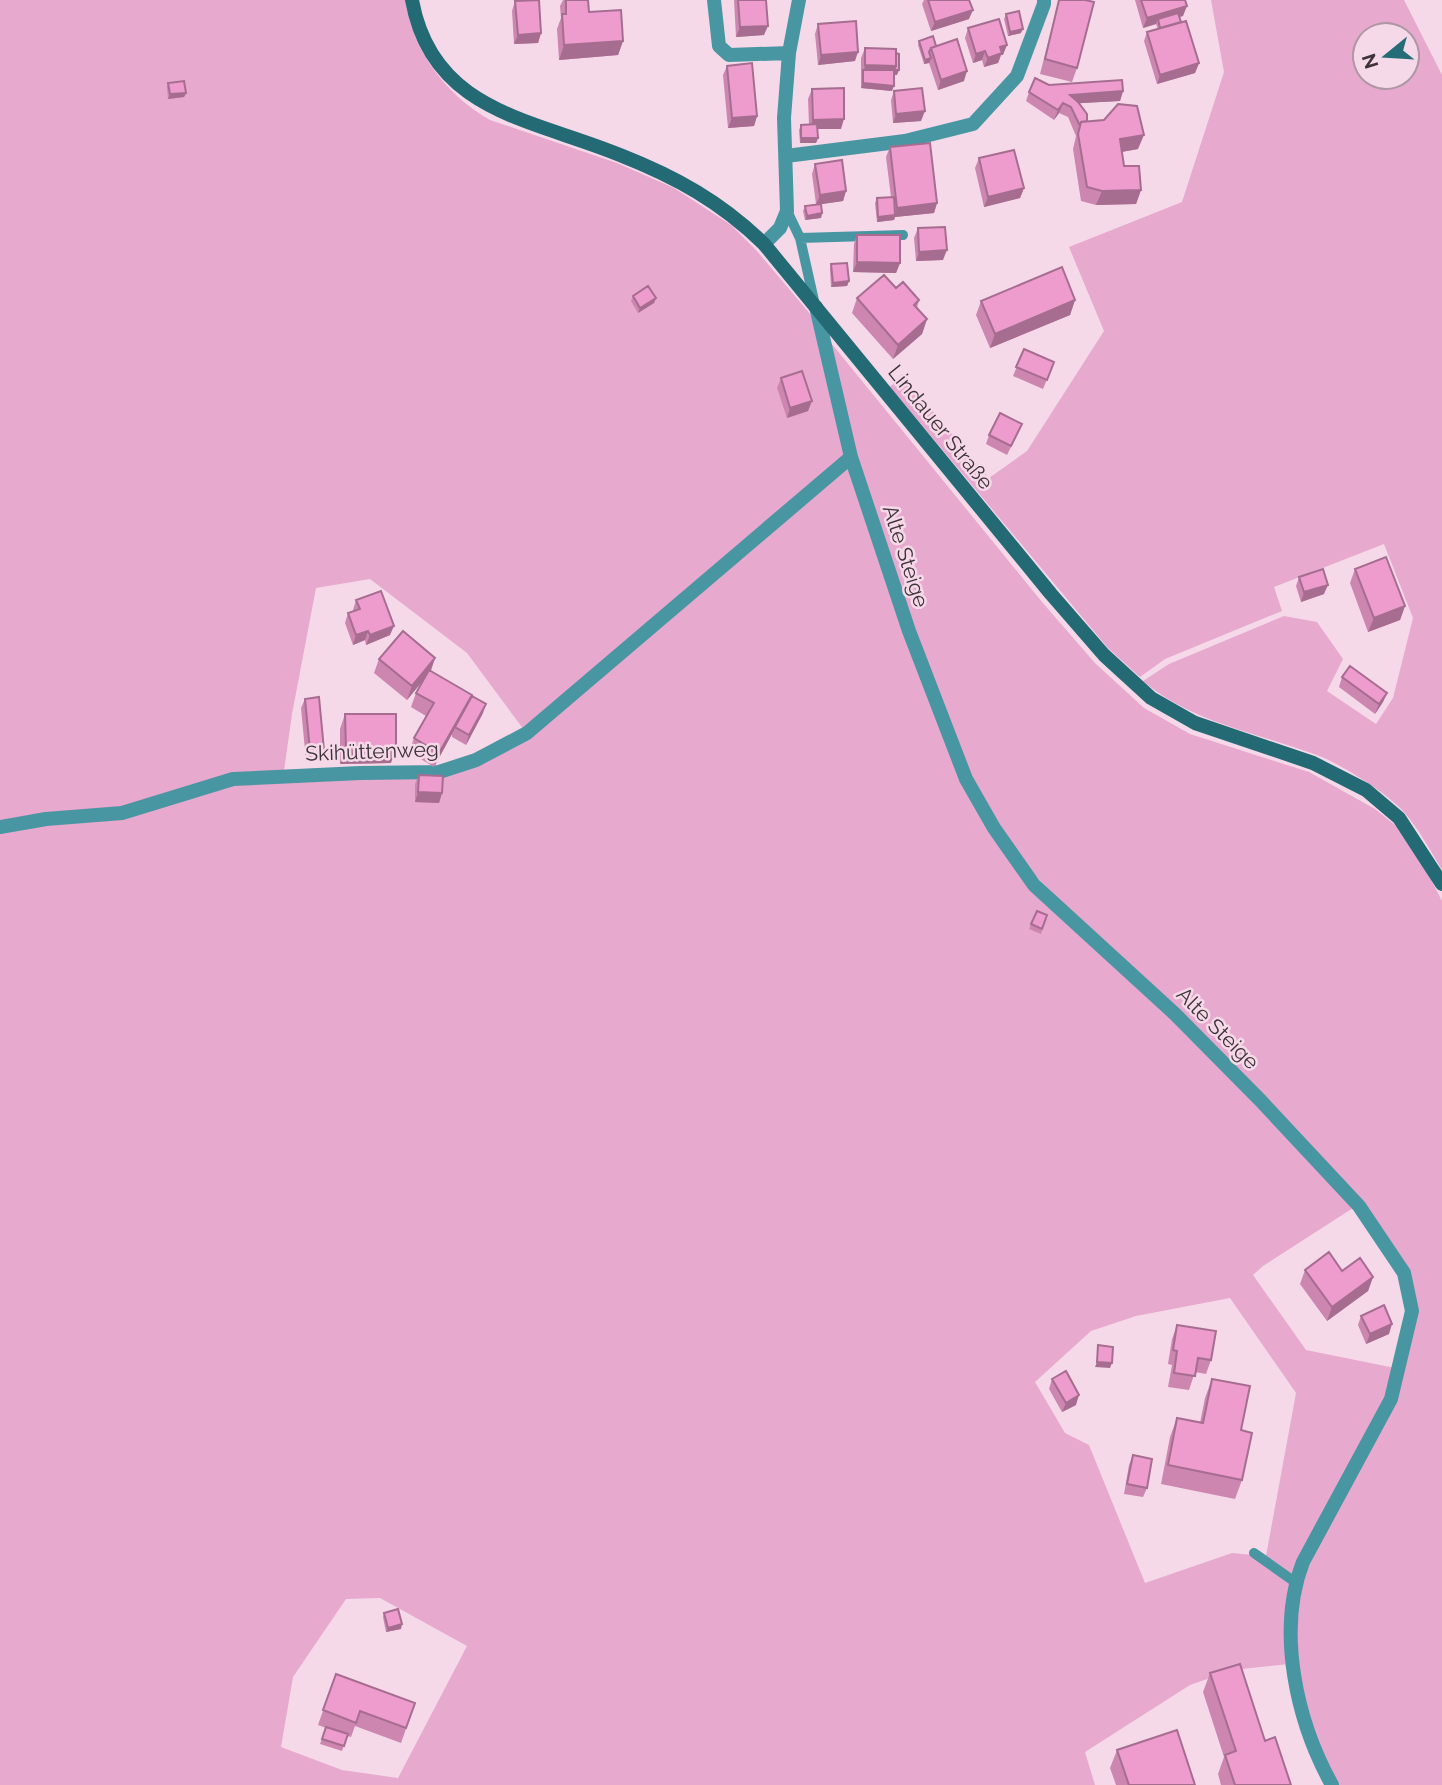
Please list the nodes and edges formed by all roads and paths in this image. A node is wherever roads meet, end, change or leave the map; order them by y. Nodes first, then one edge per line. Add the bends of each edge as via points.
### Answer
1 (412, 0) edge
2 (714, 0) edge
3 (799, 0) edge
4 (1044, 0) edge
5 (789, 52) junction
6 (786, 156) junction
7 (787, 211) junction
8 (903, 235) edge
9 (800, 238) junction
10 (764, 244) junction
11 (816, 307) junction
12 (851, 457) junction
13 (0, 827) edge
14 (1442, 884) edge
15 (1254, 1553) dead end
16 (1295, 1582) junction
17 (1332, 1785) edge

1 - 10 main road, Lindauer Straße via 429,50 451,78 479,101 678,180 736,217
2 - 5 street via 719,47 729,55
3 - 5 street
4 - 6 street via 1017,76 973,124 905,141
5 - 6 street
6 - 7 street
7 - 9 lane
7 - 10 street via 780,228
8 - 9 lane
9 - 11 lane
10 - 11 main road, Lindauer Straße
11 - 12 street, Alte Steige
11 - 14 main road, Lindauer Straße via 1051,594 1135,684 1195,723 1313,763 1366,790 1399,818
12 - 13 street, Skihüttenweg via 527,733 476,760 439,772 233,779 122,813
12 - 16 street, Alte Steige via 909,631 966,779 993,828 1034,885 1176,1015 1359,1206 1404,1273 1412,1311 1391,1399
15 - 16 lane
16 - 17 street, Alte Steige via 1291,1638 1295,1689

